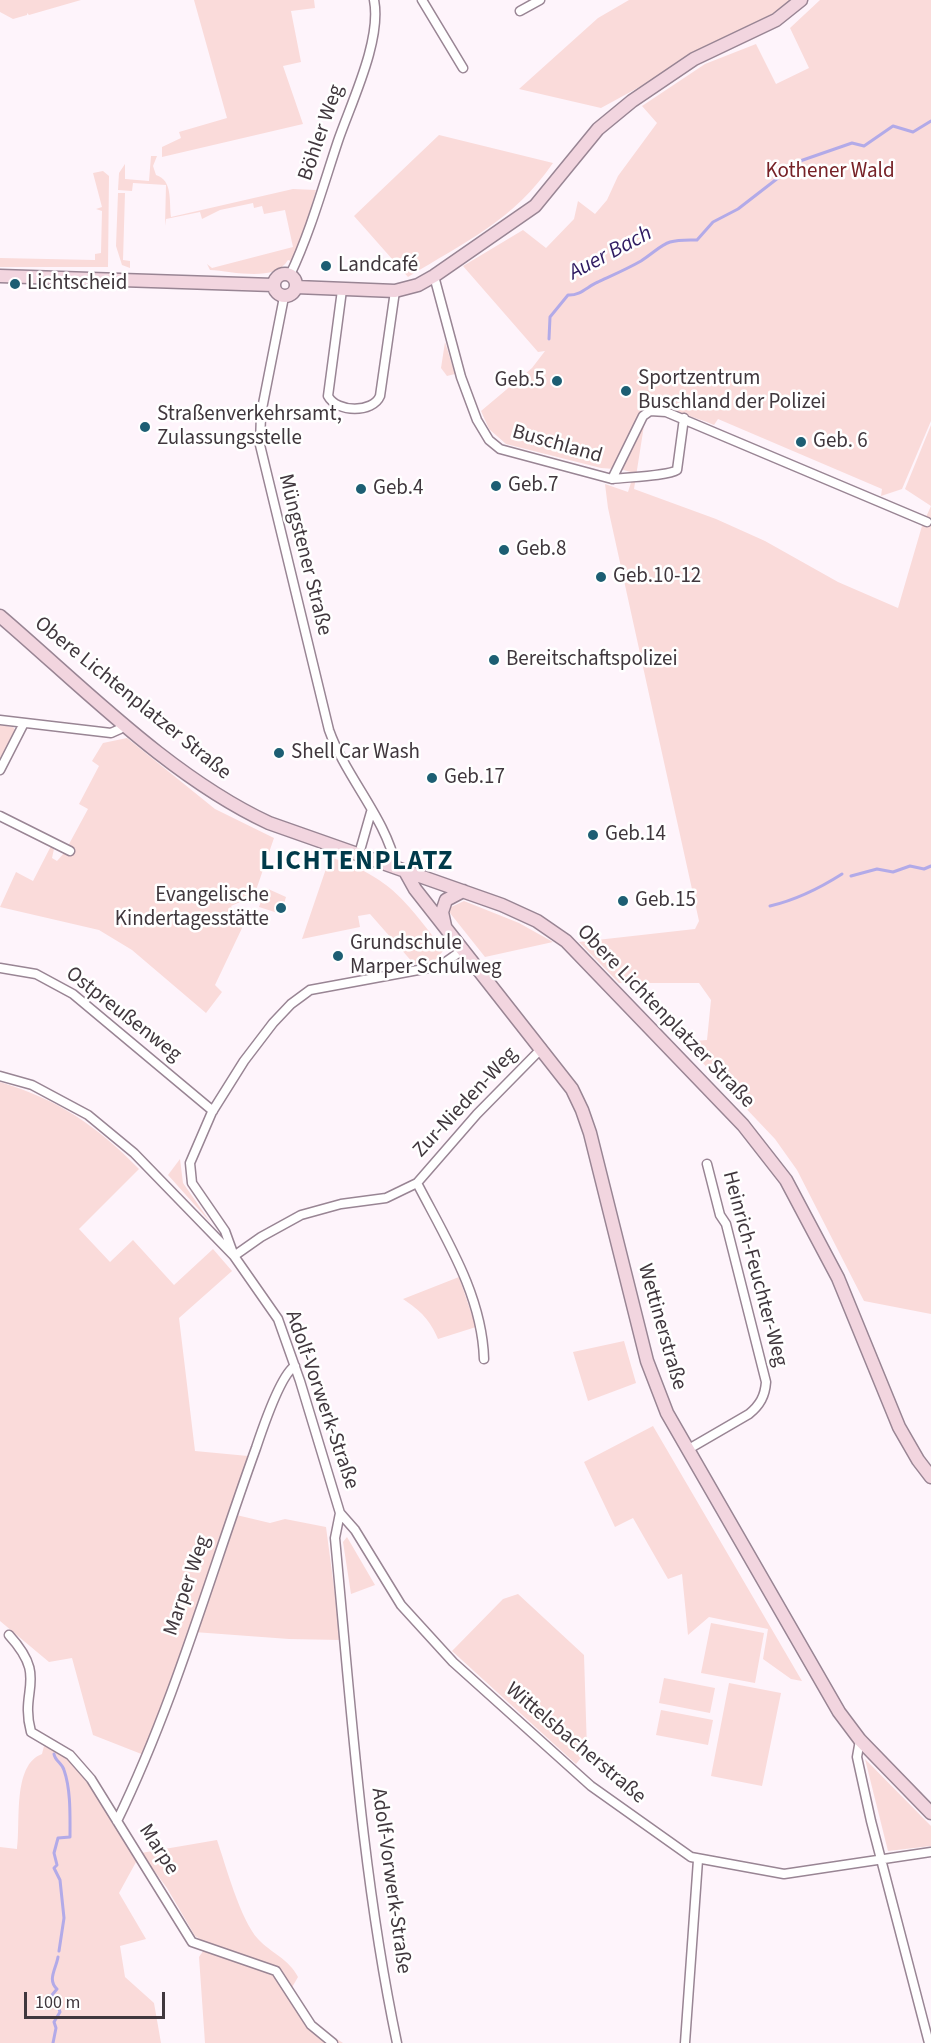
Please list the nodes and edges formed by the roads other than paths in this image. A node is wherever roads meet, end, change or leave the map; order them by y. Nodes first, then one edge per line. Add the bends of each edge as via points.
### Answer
1 (374, 0) edge
2 (422, 0) edge
3 (540, 0) edge
4 (801, 0) edge
5 (520, 11) dead end
6 (463, 68) dead end
7 (0, 276) edge
8 (435, 276) junction
9 (293, 281) junction
10 (273, 285) junction
11 (342, 290) junction
12 (395, 291) junction
13 (284, 297) junction
14 (684, 418) junction
15 (612, 479) junction
16 (927, 522) dead end
17 (0, 616) edge
18 (0, 720) edge
19 (24, 723) junction
20 (124, 723) junction
21 (0, 770) edge
22 (370, 811) junction
23 (0, 816) edge
24 (61, 847) junction
25 (70, 851) dead end
26 (359, 854) junction
27 (56, 857) dead end
28 (400, 869) junction
29 (463, 891) junction
30 (445, 926) junction
31 (464, 949) junction
32 (0, 968) edge
33 (542, 1048) junction
34 (0, 1076) edge
35 (213, 1111) junction
36 (707, 1164) dead end
37 (417, 1183) junction
38 (234, 1256) junction
39 (484, 1359) dead end
40 (295, 1366) junction
41 (687, 1450) junction
42 (931, 1477) edge
43 (340, 1513) junction
44 (9, 1635) dead end
45 (860, 1740) junction
46 (931, 1813) edge
47 (117, 1821) junction
48 (931, 1852) edge
49 (698, 1860) junction
50 (880, 1860) junction
51 (333, 2043) edge
52 (397, 2043) edge
53 (685, 2043) edge
54 (929, 2043) edge

1 - 9 street, Böhler Weg via 375,22 365,62
2 - 6 street
3 - 5 street
4 - 8 street via 776,20 694,59 632,100 598,129 535,206
7 - 10 street
8 - 12 street
8 - 15 street, Buschland via 461,377 489,440 500,449
9 - 10 street via 280,275
9 - 11 street
9 - 13 street via 292,294
10 - 13 street via 276,293
11 - 12 street
11 - 12 street via 328,396 339,406 368,409 380,396
13 - 22 street, Müngstener Straße via 261,414 260,445 329,730 344,767
14 - 15 street, Buschland via 656,412 643,416
14 - 15 street, Buschland via 677,470 669,475
14 - 16 street, Buschland
17 - 20 street, Obere Lichtenplatzer Straße
18 - 19 street
19 - 20 street via 111,733
19 - 21 street
20 - 26 street, Obere Lichtenplatzer Straße via 198,784 241,809 269,823
22 - 26 street
22 - 28 street, Müngstener Straße
23 - 24 street
24 - 25 street
24 - 27 street
26 - 28 street, Obere Lichtenplatzer Straße
28 - 29 street, Obere Lichtenplatzer Straße
28 - 30 street, Wettinerstraße
29 - 30 street via 446,900 442,912
29 - 42 street, Obere Lichtenplatzer Straße via 537,921 566,941 766,1151 825,1251 860,1326 899,1427
30 - 31 street, Wettinerstraße
31 - 33 street, Wettinerstraße
31 - 35 street via 440,966 310,990 275,1020
32 - 35 street, Ostpreußenweg via 36,974 73,994
33 - 37 street, Zur-Nieden-Weg
33 - 41 street, Wettinerstraße via 582,1110 646,1361
34 - 38 street, Adolf-Vorwerk-Straße via 62,1099 95,1121 134,1153
35 - 38 street via 189,1172 192,1183 225,1231
36 - 41 street, Heinrich-Feuchter-Weg via 766,1382 757,1407 749,1414
37 - 38 street, Zur-Nieden-Weg via 386,1198 301,1215
37 - 39 street, Zur-Nieden-Weg via 469,1288 481,1324
38 - 40 street, Adolf-Vorwerk-Straße via 278,1318
40 - 43 street, Adolf-Vorwerk-Straße
40 - 47 street, Marper Weg via 286,1375 258,1443 144,1764
41 - 45 street, Wettinerstraße via 839,1712
43 - 49 street, Wittelsbacherstraße via 355,1530 401,1605 453,1662 591,1786
43 - 52 street, Adolf-Vorwerk-Straße via 335,1538 362,1816 374,1917
44 - 47 street, Marpe via 29,1661 31,1732 81,1766
45 - 46 street, Wettinerstraße
45 - 50 street via 857,1757
47 - 51 street, Marpe via 192,1942 276,1971 311,2025
48 - 50 street, Wittelsbacherstraße
49 - 50 street, Wittelsbacherstraße via 784,1874
49 - 53 street
50 - 54 street

